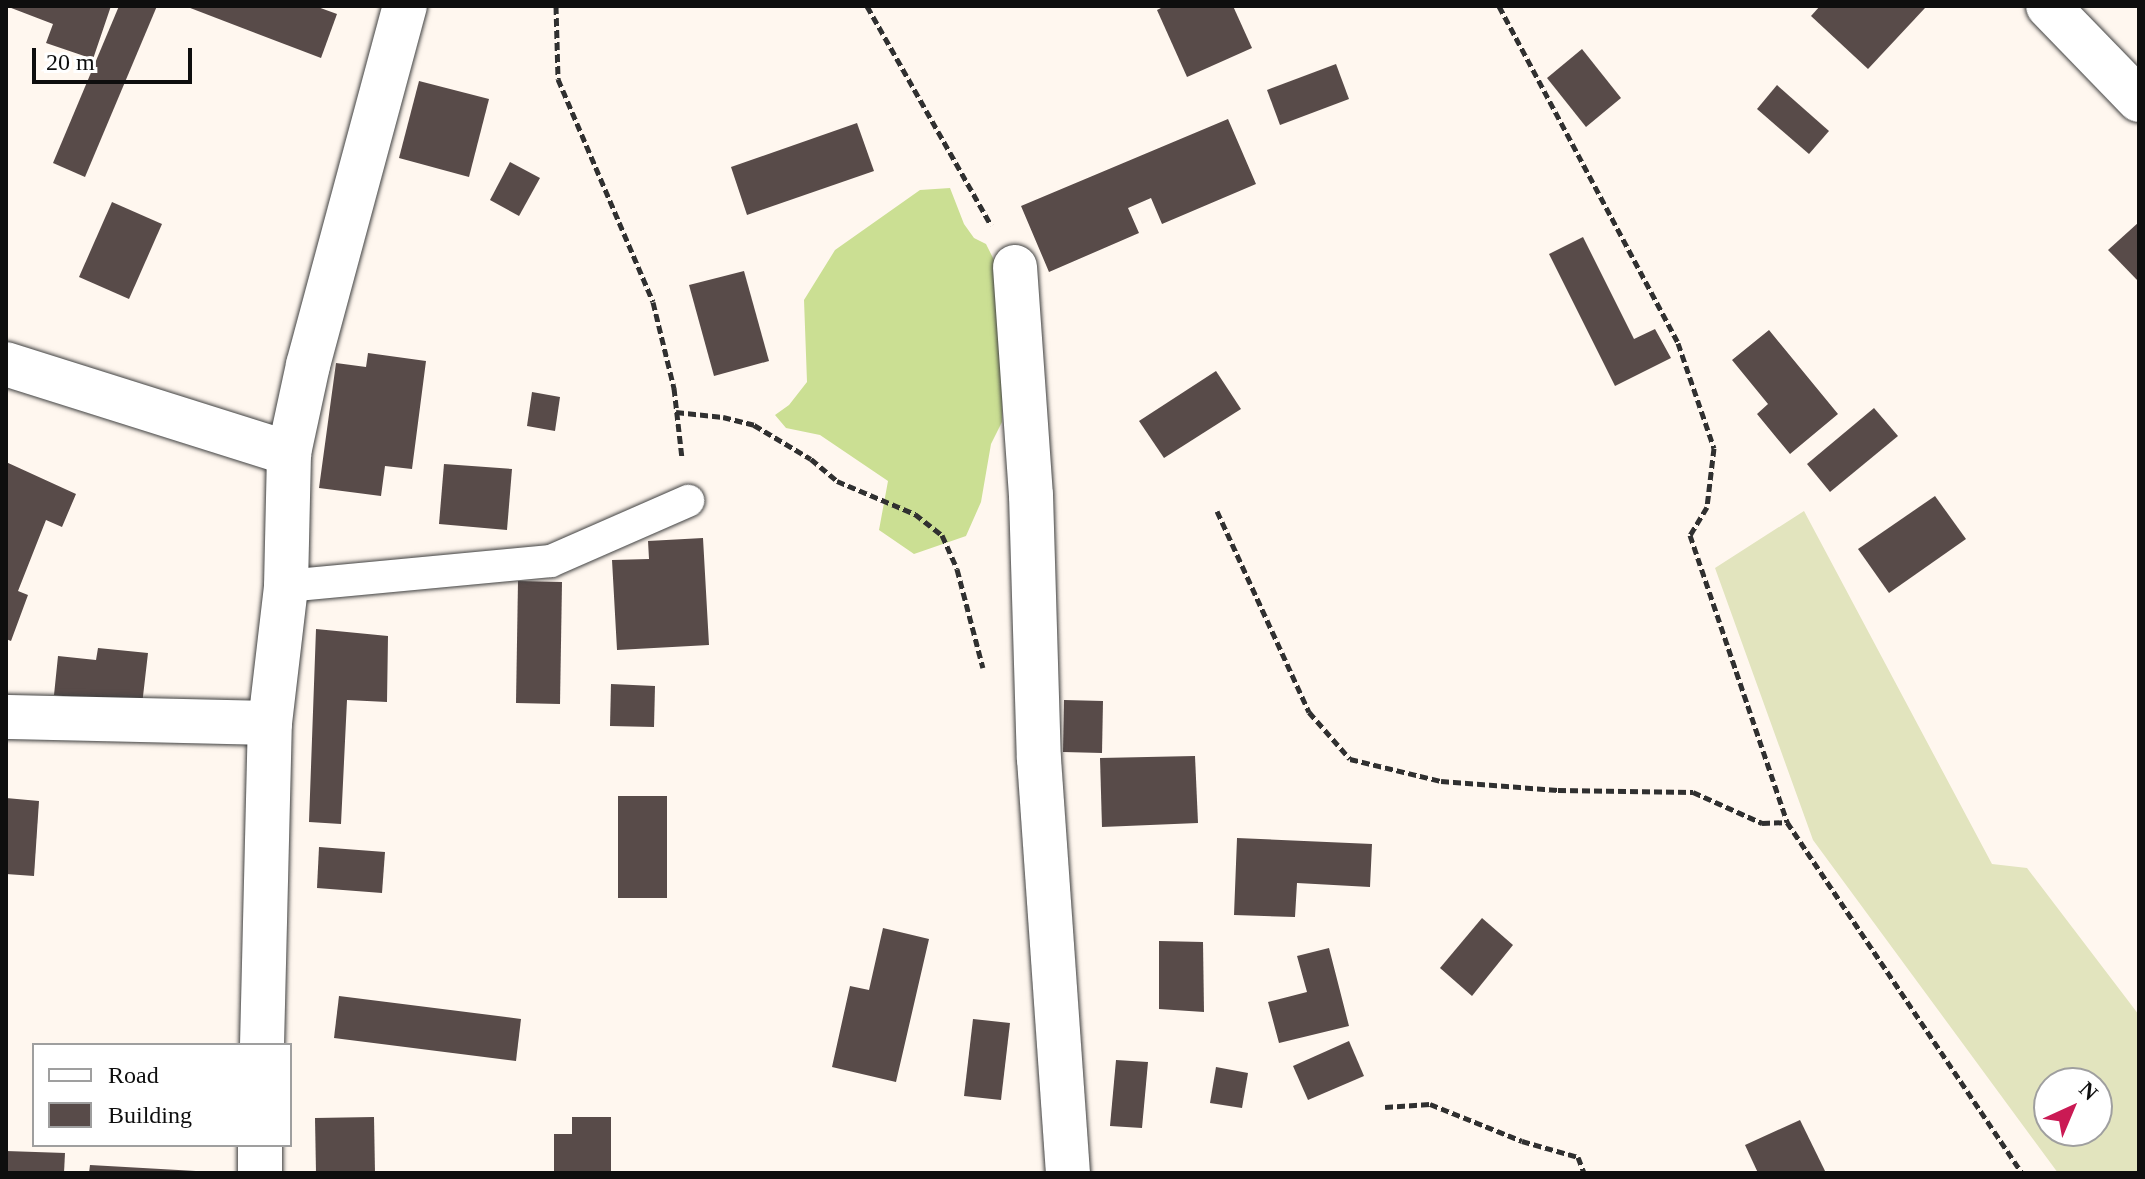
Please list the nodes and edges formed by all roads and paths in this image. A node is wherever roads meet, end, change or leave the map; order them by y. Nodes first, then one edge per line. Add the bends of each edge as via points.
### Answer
1 (405, 6) edge
2 (556, 6) edge
3 (867, 6) edge
4 (1499, 6) edge
5 (2050, 7) edge
6 (2139, 100) edge
7 (1015, 267) joint
8 (6, 364) edge
9 (676, 412) junction
10 (289, 453) junction
11 (688, 501) joint
12 (1217, 511) dead end
13 (286, 586) junction
14 (984, 675) dead end
15 (6, 717) edge
16 (270, 723) junction
17 (1787, 822) junction
18 (262, 1043) edge
19 (1385, 1107) dead end
20 (260, 1147) edge
21 (260, 1173) edge
22 (1068, 1173) edge
23 (1584, 1173) edge
24 (2022, 1173) edge

1 - 10 street
2 - 9 path via 558,79 653,302
3 - 7 path
4 - 17 path via 1678,343 1714,448 1707,507 1690,535
5 - 6 street
7 - 22 street via 1031,495 1039,759
8 - 10 street
9 - 11 path
9 - 14 path via 754,425 837,481 915,514 942,535 957,569
10 - 13 street
11 - 13 lane via 551,561
12 - 17 path via 1309,712 1350,759 1441,781 1693,792 1762,823
13 - 16 street
15 - 16 street
16 - 18 street
17 - 24 path
19 - 23 path via 1430,1104 1578,1157
20 - 21 street

